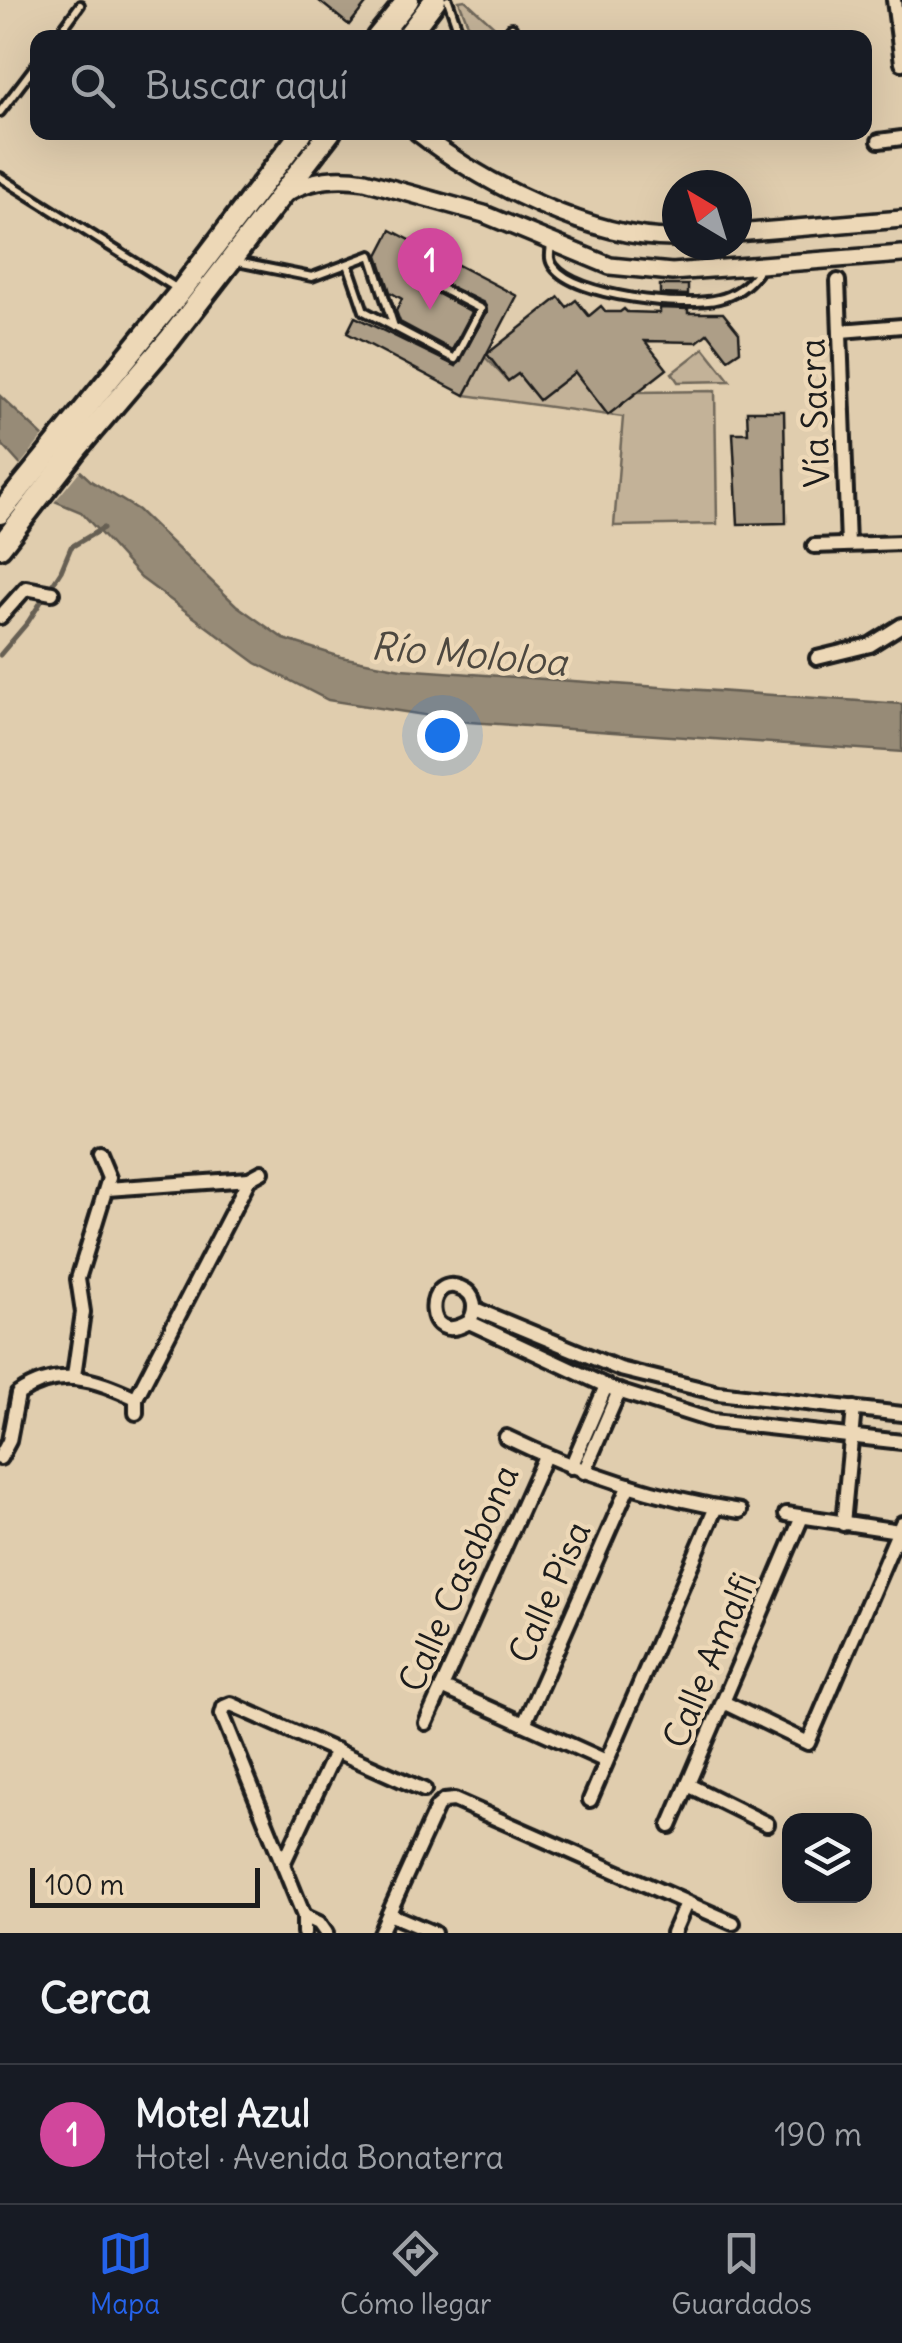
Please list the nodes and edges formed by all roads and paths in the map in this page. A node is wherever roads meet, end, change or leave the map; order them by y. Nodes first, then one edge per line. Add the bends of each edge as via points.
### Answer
1 (435, 0) edge
2 (448, 0) edge
3 (894, 0) edge
4 (406, 1) edge
5 (80, 5) dead end
6 (512, 27) dead end
7 (62, 30) edge
8 (383, 30) edge
9 (412, 30) edge
10 (459, 30) edge
11 (510, 30) edge
12 (902, 63) edge
13 (30, 73) edge
14 (0, 112) edge
15 (902, 138) edge
16 (296, 140) edge
17 (324, 140) edge
18 (428, 140) edge
19 (879, 141) dead end
20 (0, 176) edge
21 (277, 198) junction
22 (549, 209) junction
23 (902, 219) edge
24 (752, 232) edge
25 (534, 236) junction
26 (662, 238) edge
27 (551, 244) junction
28 (902, 254) edge
29 (231, 261) junction
30 (348, 264) junction
31 (757, 273) dead end
32 (838, 280) dead end
33 (438, 287) dead end
34 (181, 291) junction
35 (902, 326) edge
36 (394, 327) junction
37 (841, 331) junction
38 (69, 442) junction
39 (12, 509) edge
40 (902, 543) edge
41 (848, 544) junction
42 (814, 546) dead end
43 (0, 548) edge
44 (47, 591) dead end
45 (0, 617) edge
46 (902, 625) edge
47 (896, 635) edge
48 (818, 658) dead end
49 (99, 1154) dead end
50 (107, 1189) junction
51 (74, 1376) junction
52 (612, 1389) junction
53 (136, 1398) junction
54 (854, 1408) junction
55 (136, 1413) dead end
56 (902, 1414) edge
57 (852, 1436) junction
58 (506, 1437) dead end
59 (902, 1442) edge
60 (546, 1456) junction
61 (0, 1458) edge
62 (578, 1470) junction
63 (629, 1485) junction
64 (716, 1507) junction
65 (740, 1511) dead end
66 (786, 1514) dead end
67 (802, 1518) junction
68 (844, 1524) junction
69 (900, 1527) edge
70 (442, 1687) junction
71 (724, 1702) junction
72 (426, 1724) dead end
73 (524, 1724) junction
74 (336, 1750) junction
75 (606, 1762) junction
76 (688, 1785) junction
77 (424, 1790) dead end
78 (590, 1800) dead end
79 (767, 1824) dead end
80 (670, 1826) dead end
81 (283, 1864) junction
82 (686, 1903) junction
83 (389, 1914) junction
84 (304, 1916) junction
85 (733, 1924) dead end
86 (304, 1933) edge
87 (326, 1933) edge
88 (380, 1933) edge
89 (434, 1933) edge
90 (674, 1933) edge

1 - 9 highway
2 - 10 lane
3 - 12 street
4 - 8 highway
5 - 7 lane
6 - 11 lane
13 - 14 lane
15 - 19 street
16 - 34 highway
17 - 21 highway
18 - 22 street
20 - 34 lane
21 - 25 street via 301,184 350,178 484,214
21 - 29 highway
22 - 25 street
22 - 26 street via 621,234
23 - 24 street
25 - 27 street
27 - 28 street via 610,266 672,272
27 - 31 lane via 550,261 574,282 640,298 721,299
29 - 30 lane via 312,277
29 - 38 highway
30 - 36 lane via 364,312
30 - 36 lane via 371,255
32 - 37 street, Vía Sacra
33 - 36 lane via 481,309 455,358
34 - 38 highway
35 - 37 street
37 - 41 street, Vía Sacra
38 - 39 highway
39 - 43 highway
40 - 41 street
41 - 42 street
44 - 45 street via 26,588
46 - 47 street
47 - 48 street
49 - 50 street
50 - 51 street via 78,1280 84,1312
50 - 53 street via 255,1175
51 - 53 street
51 - 61 street via 18,1394
52 - 54 street via 472,1316 620,1368 718,1393
52 - 57 street via 713,1421
52 - 62 street
53 - 55 street
54 - 56 street
54 - 57 street
57 - 59 street
57 - 68 street
58 - 60 street
60 - 62 street
60 - 70 street, Calle Casabona
62 - 63 street
63 - 64 street
63 - 73 street, Calle Pisa
64 - 65 street
64 - 75 street
66 - 67 street
67 - 68 street
67 - 71 street, Calle Amalfi
68 - 69 street
69 - 71 street via 808,1743
70 - 72 street, Calle Casabona
70 - 73 street
71 - 76 street, Calle Amalfi
73 - 75 street
74 - 77 street
74 - 81 street
74 - 81 street via 224,1706
75 - 78 street
76 - 79 street
76 - 80 street, Calle Amalfi
81 - 84 street
82 - 83 street via 454,1800 437,1807
82 - 85 street
82 - 90 street
83 - 88 street
83 - 89 street
84 - 86 street
84 - 87 street

